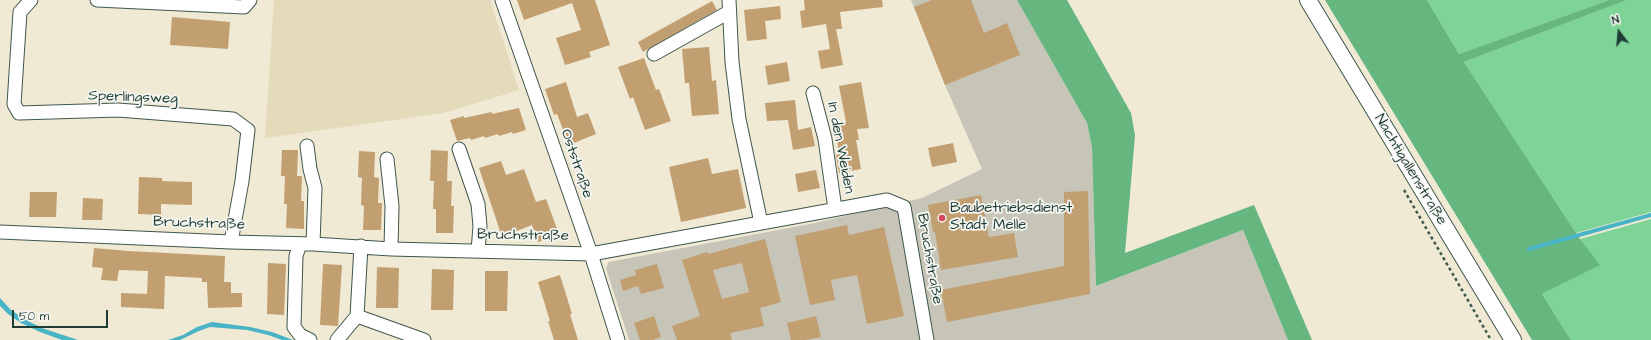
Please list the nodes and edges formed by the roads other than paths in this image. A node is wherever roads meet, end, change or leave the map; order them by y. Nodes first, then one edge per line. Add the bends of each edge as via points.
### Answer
1 (32, 0) edge
2 (97, 0) edge
3 (250, 0) edge
4 (502, 0) edge
5 (1308, 0) edge
6 (729, 6) edge
7 (654, 54) dead end
8 (813, 93) dead end
9 (307, 146) dead end
10 (459, 149) dead end
11 (387, 159) dead end
12 (835, 209) junction
13 (761, 223) junction
14 (0, 232) edge
15 (231, 242) junction
16 (300, 244) junction
17 (313, 244) junction
18 (361, 246) junction
19 (391, 249) junction
20 (478, 251) junction
21 (591, 254) junction
22 (357, 316) junction
23 (310, 340) edge
24 (337, 340) edge
25 (424, 340) edge
26 (618, 340) edge
27 (927, 340) edge
28 (1513, 340) edge

1 - 15 street, Sperlingsweg via 20,12 14,104 19,113 118,110 233,119 248,130
2 - 3 street via 244,7
4 - 21 street, Oststraße
5 - 28 main road, Nachtigallenstraße
6 - 7 street
6 - 13 street via 739,119
8 - 12 street, In den Weiden via 825,138
9 - 17 street via 315,188
10 - 20 street via 478,204
11 - 19 street via 392,206
12 - 13 street, Bruchstraße
12 - 27 street, Bruchstraße via 887,200 904,207
13 - 21 street, Bruchstraße
14 - 15 street, Bruchstraße
15 - 16 street, Bruchstraße
16 - 17 street, Bruchstraße
16 - 23 street via 296,256 294,327 300,335
17 - 18 street, Bruchstraße
18 - 19 street, Bruchstraße
18 - 22 street
19 - 20 street, Bruchstraße
20 - 21 street, Bruchstraße
21 - 26 street, Oststraße
22 - 24 street
22 - 25 street

